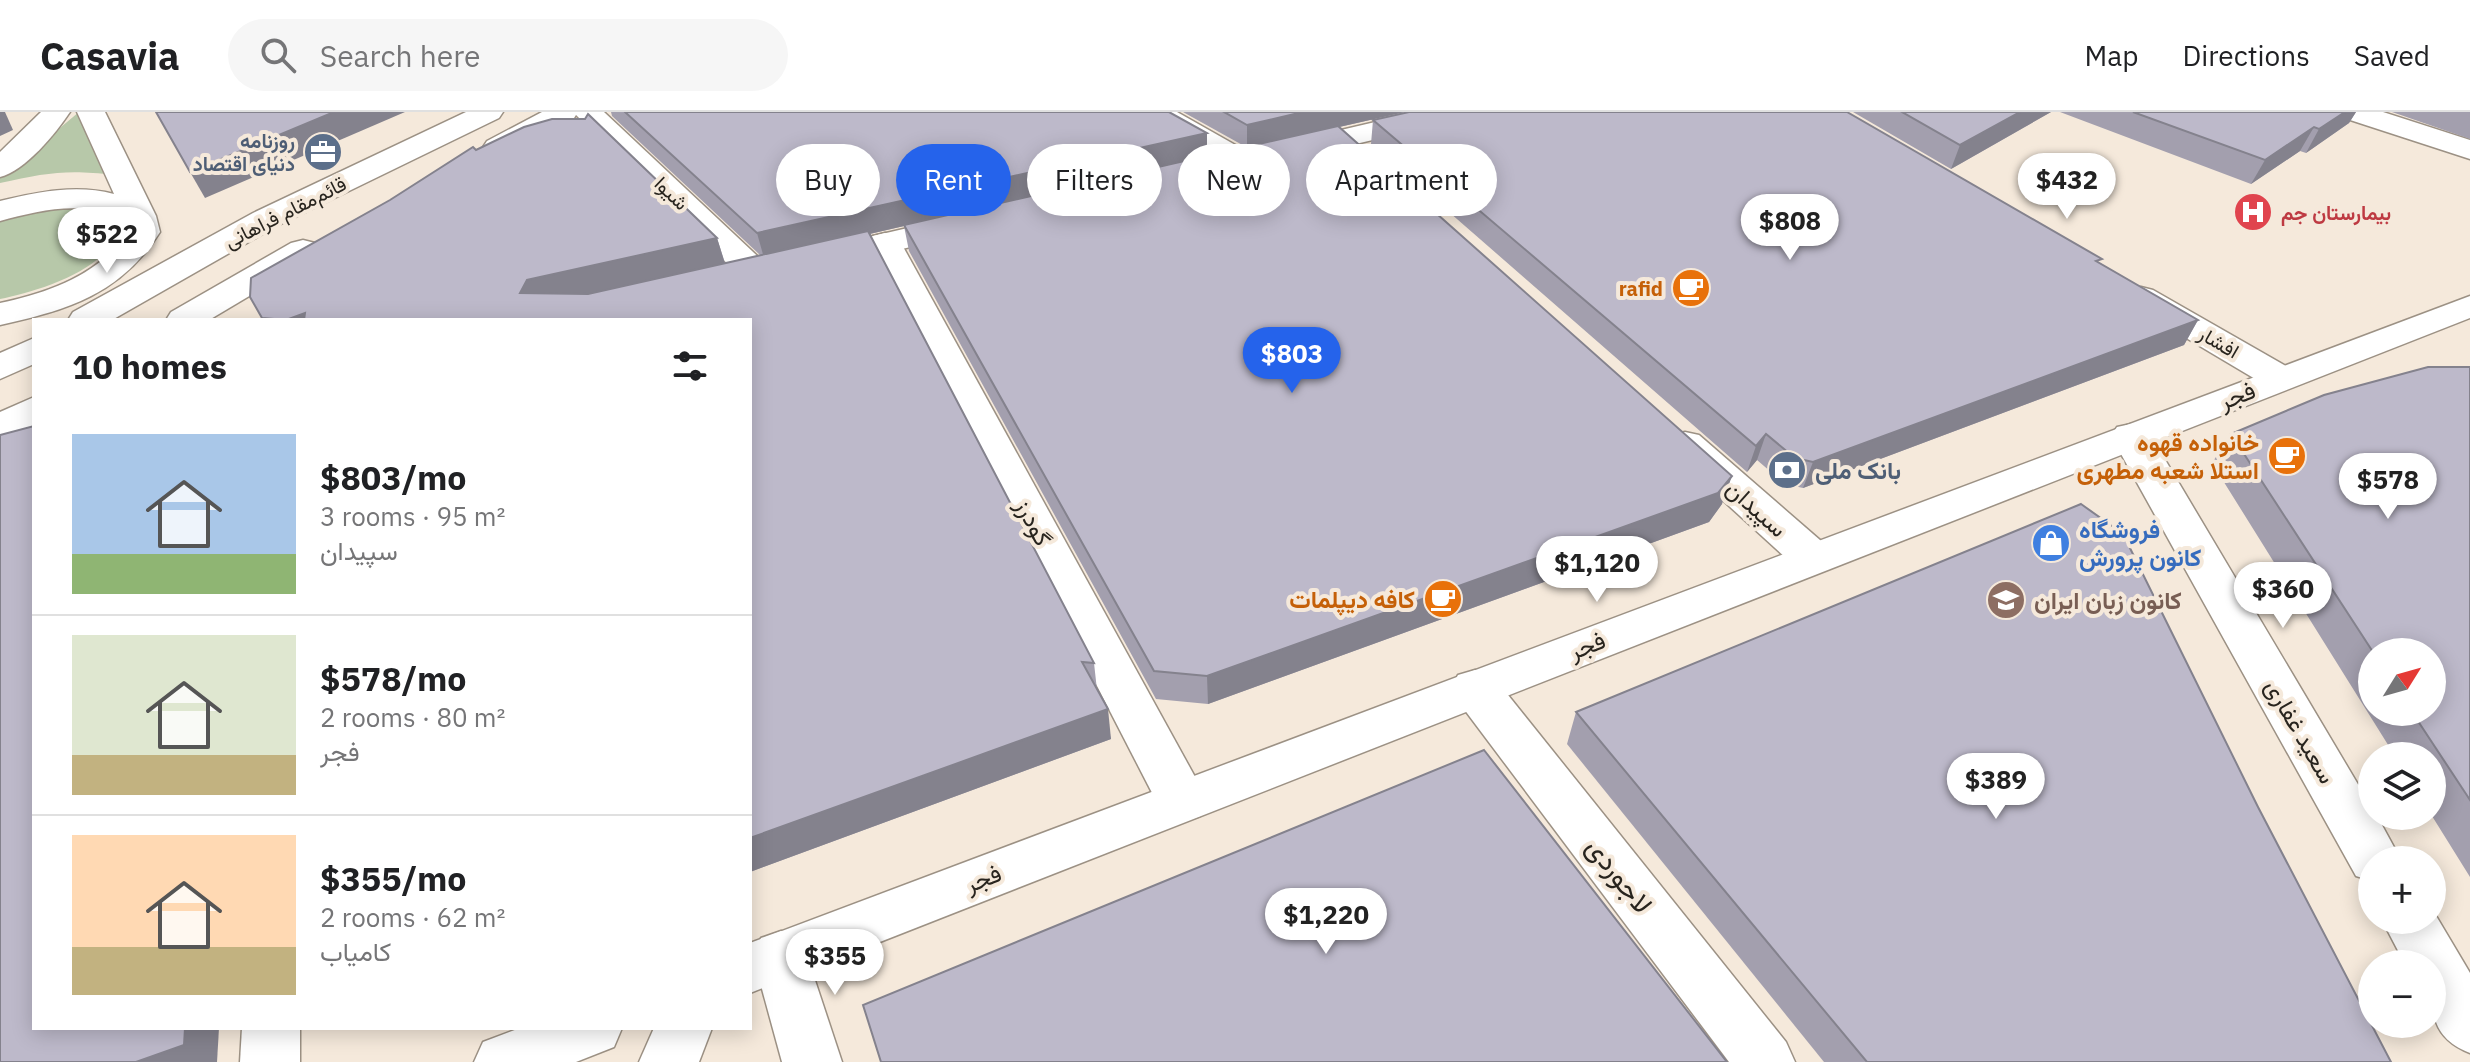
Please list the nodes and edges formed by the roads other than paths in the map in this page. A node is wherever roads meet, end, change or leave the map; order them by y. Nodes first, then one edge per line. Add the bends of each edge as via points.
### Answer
1 (56, 112) edge
2 (91, 112) edge
3 (489, 112) edge
4 (564, 112) edge
5 (587, 112) edge
6 (1156, 112) edge
7 (1456, 112) edge
8 (2354, 112) edge
9 (1343, 138) junction
10 (1212, 144) edge
11 (1350, 144) edge
12 (1290, 150) edge
13 (2470, 150) edge
14 (469, 162) edge
15 (0, 168) edge
16 (0, 211) edge
17 (994, 218) edge
18 (142, 224) junction
19 (333, 233) edge
20 (885, 243) junction
21 (156, 281) junction
22 (2115, 282) edge
23 (2470, 306) edge
24 (197, 313) edge
25 (0, 314) edge
26 (90, 318) edge
27 (32, 350) edge
28 (0, 368) edge
29 (2280, 378) junction
30 (1660, 422) edge
31 (2131, 436) junction
32 (1813, 558) junction
33 (1475, 688) junction
34 (1182, 801) junction
35 (2367, 846) edge
36 (2417, 934) edge
37 (765, 962) edge
38 (2470, 1026) edge
39 (271, 1030) edge
40 (588, 1030) edge
41 (682, 1030) edge
42 (270, 1062) edge
43 (504, 1062) edge
44 (669, 1062) edge
45 (812, 1062) edge
46 (1765, 1062) edge

1 - 15 street
2 - 18 street
3 - 21 street, قائم‌مقام فراهانی via 264,220
4 - 14 street
5 - 20 street, شیوا via 742,276
6 - 10 street
7 - 9 street
8 - 13 street
9 - 11 street
9 - 12 street
16 - 18 street via 65,199 99,199 124,205
17 - 20 street
18 - 21 street
18 - 25 street via 136,249 117,266 55,299
19 - 24 street, قائم‌مقام فراهانی
20 - 34 street, گودرز
21 - 24 street
21 - 26 street, قائم‌مقام فراهانی
22 - 29 street, افشار
23 - 29 street, فجر
27 - 28 street
29 - 31 street, فجر
30 - 32 street, سپیدان
31 - 32 street, فجر
31 - 35 street, سعید غفاری
32 - 33 street, فجر
33 - 34 street, فجر
33 - 46 street, لاجوردی
34 - 37 street, فجر
36 - 38 street
37 - 45 street
39 - 42 street
40 - 43 street
41 - 44 street

